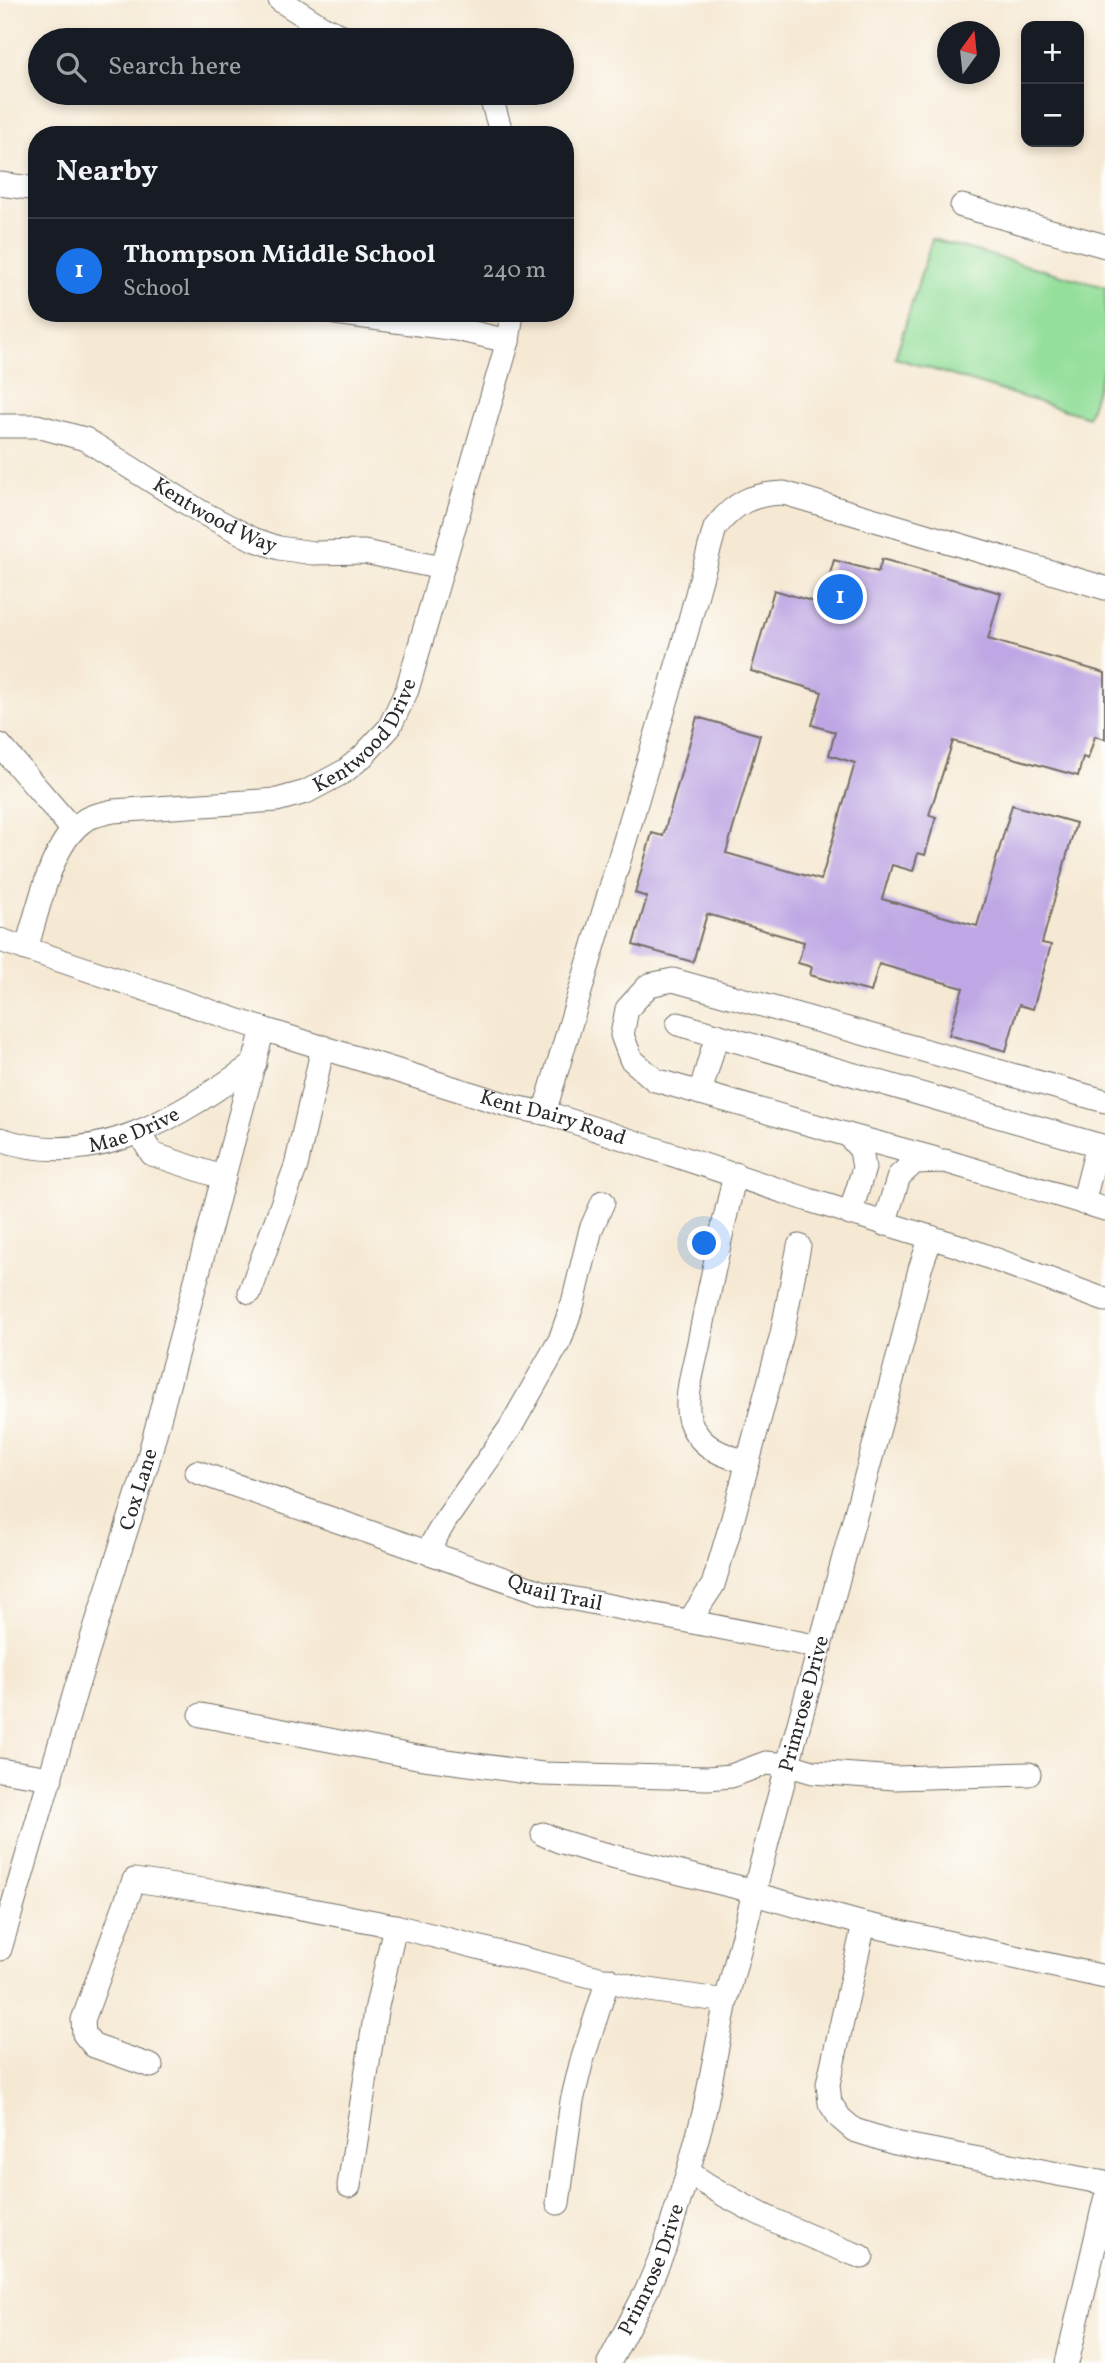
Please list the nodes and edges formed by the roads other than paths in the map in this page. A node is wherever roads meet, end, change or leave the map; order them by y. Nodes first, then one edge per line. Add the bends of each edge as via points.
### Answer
1 (280, 0) edge
2 (324, 28) edge
3 (493, 105) edge
4 (499, 126) edge
5 (0, 184) edge
6 (28, 188) edge
7 (962, 206) dead end
8 (1105, 246) edge
9 (403, 322) edge
10 (511, 322) edge
11 (508, 341) junction
12 (0, 426) edge
13 (442, 568) junction
14 (1105, 588) edge
15 (0, 745) edge
16 (73, 830) junction
17 (0, 940) edge
18 (26, 949) junction
19 (678, 1024) dead end
20 (263, 1029) junction
21 (717, 1035) junction
22 (323, 1047) junction
23 (255, 1063) junction
24 (700, 1093) junction
25 (1105, 1101) edge
26 (544, 1113) junction
27 (138, 1132) junction
28 (848, 1135) junction
29 (0, 1139) edge
30 (1101, 1146) edge
31 (945, 1161) junction
32 (735, 1174) junction
33 (224, 1178) junction
34 (603, 1202) dead end
35 (1083, 1203) junction
36 (1105, 1209) edge
37 (850, 1214) junction
38 (884, 1224) junction
39 (931, 1237) junction
40 (799, 1246) dead end
41 (250, 1292) dead end
42 (1105, 1300) edge
43 (748, 1462) junction
44 (197, 1472) dead end
45 (427, 1552) junction
46 (690, 1620) junction
47 (820, 1647) junction
48 (201, 1715) dead end
49 (789, 1765) junction
50 (0, 1770) edge
51 (1029, 1774) dead end
52 (51, 1779) junction
53 (543, 1834) dead end
54 (754, 1894) junction
55 (864, 1924) junction
56 (395, 1926) junction
57 (0, 1949) edge
58 (1105, 1977) edge
59 (608, 1979) junction
60 (726, 2001) junction
61 (151, 2066) dead end
62 (688, 2172) junction
63 (1105, 2183) edge
64 (349, 2186) dead end
65 (1105, 2200) edge
66 (558, 2203) dead end
67 (862, 2256) dead end
68 (618, 2358) edge
69 (1067, 2363) edge

1 - 2 street
3 - 4 street
5 - 6 street
7 - 8 street
9 - 11 street
10 - 11 street, Kentwood Drive
11 - 13 street, Kentwood Drive
12 - 13 street, Kentwood Way via 37,426 85,439 201,512 279,548 364,552
13 - 16 street, Kentwood Drive via 399,709 378,741 345,771 306,792 277,800 113,811 92,816
14 - 26 street via 784,493 761,494 727,512 715,528
15 - 16 street
16 - 18 street via 59,850
17 - 18 street, Kent Dairy Road
18 - 20 street, Kent Dairy Road
19 - 21 street
20 - 22 street, Kent Dairy Road
20 - 23 street, Cox Lane
21 - 24 street
21 - 30 street
22 - 26 street, Kent Dairy Road
22 - 41 street via 296,1166
23 - 27 street, Mae Drive via 176,1115
23 - 33 street, Cox Lane
24 - 25 street via 655,1080 631,1059 622,1035 627,1009 649,985 673,980
24 - 28 street
26 - 32 street, Kent Dairy Road
27 - 29 street, Mae Drive via 87,1148 41,1150
27 - 33 street via 152,1154
28 - 31 street
28 - 37 street via 862,1150 864,1168
30 - 35 street
31 - 35 street
31 - 38 street via 915,1162 899,1176
32 - 37 street, Kent Dairy Road
32 - 43 street via 692,1374 688,1413 695,1432 708,1446
33 - 52 street, Cox Lane via 147,1464
34 - 45 street via 560,1340 510,1428
35 - 36 street
37 - 38 street, Kent Dairy Road
38 - 39 street, Kent Dairy Road
39 - 42 street, Kent Dairy Road
39 - 47 street, Primrose Drive
40 - 43 street via 782,1334
43 - 46 street via 713,1585
44 - 45 street, Quail Trail
45 - 46 street, Quail Trail via 544,1593
46 - 47 street, Quail Trail
47 - 49 street, Primrose Drive
48 - 49 street via 417,1757 542,1774 708,1778 731,1776 766,1763
49 - 51 street via 813,1772 895,1778
49 - 54 street, Primrose Drive
50 - 52 street
52 - 57 street, Cox Lane
53 - 54 street
54 - 55 street
54 - 60 street, Primrose Drive
55 - 58 street
55 - 63 street via 828,2084 830,2103 846,2125 895,2143
56 - 59 street
56 - 61 street via 134,1880 83,2020 84,2034 94,2046
56 - 64 street via 376,2011
59 - 60 street via 642,1989
59 - 66 street via 572,2101
60 - 62 street, Primrose Drive
62 - 67 street, Primrose Drive via 781,2224
62 - 68 street, Primrose Drive via 664,2249
65 - 69 street

